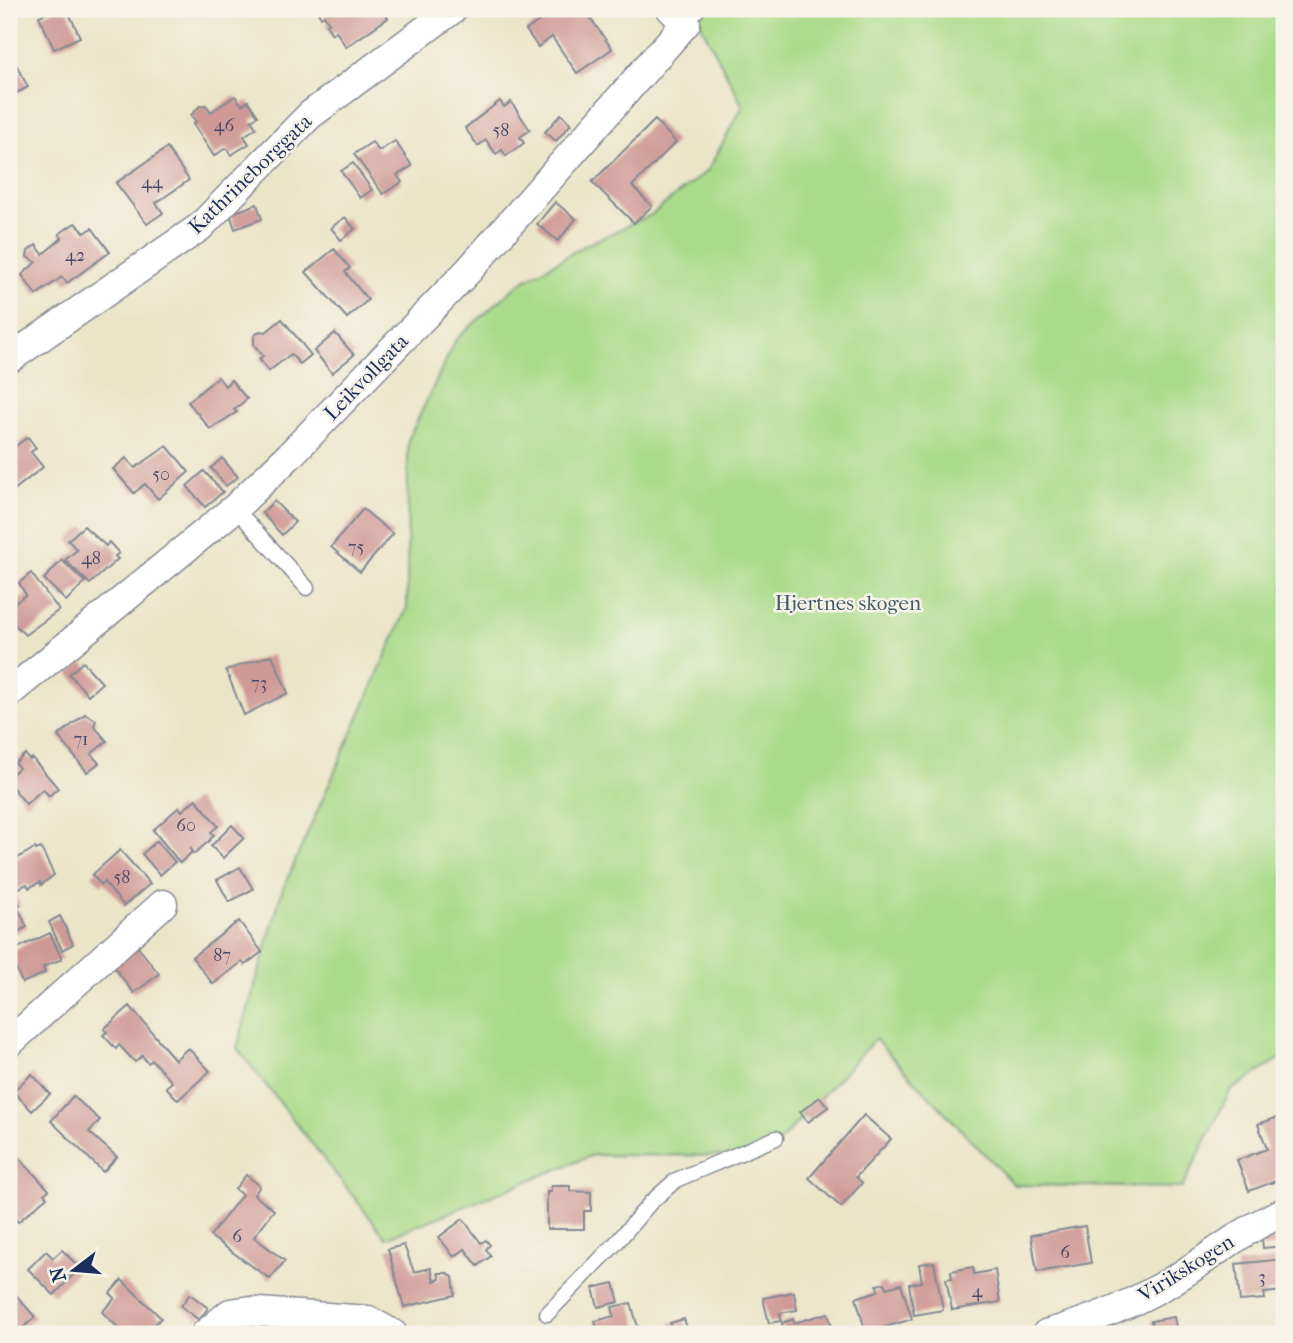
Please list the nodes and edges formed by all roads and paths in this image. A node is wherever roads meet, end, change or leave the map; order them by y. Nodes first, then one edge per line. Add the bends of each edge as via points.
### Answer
1 (453, 9) edge
2 (685, 13) edge
3 (9, 359) edge
4 (235, 508) junction
5 (307, 588) dead end
6 (9, 693) edge
7 (163, 904) dead end
8 (12, 1031) edge
9 (776, 1138) dead end
10 (1284, 1212) edge
11 (547, 1314) dead end
12 (205, 1334) edge
13 (393, 1334) edge
14 (1046, 1334) edge

1 - 3 street, Kathrineborggata via 310,115 200,227
2 - 4 street, Leikvollgata via 470,270
4 - 5 lane
4 - 6 street, Leikvollgata
7 - 8 street
9 - 11 lane via 676,1180
10 - 14 street, Virikskogen via 1252,1226 1168,1283 1126,1305
12 - 13 street via 230,1313 244,1311 368,1320

